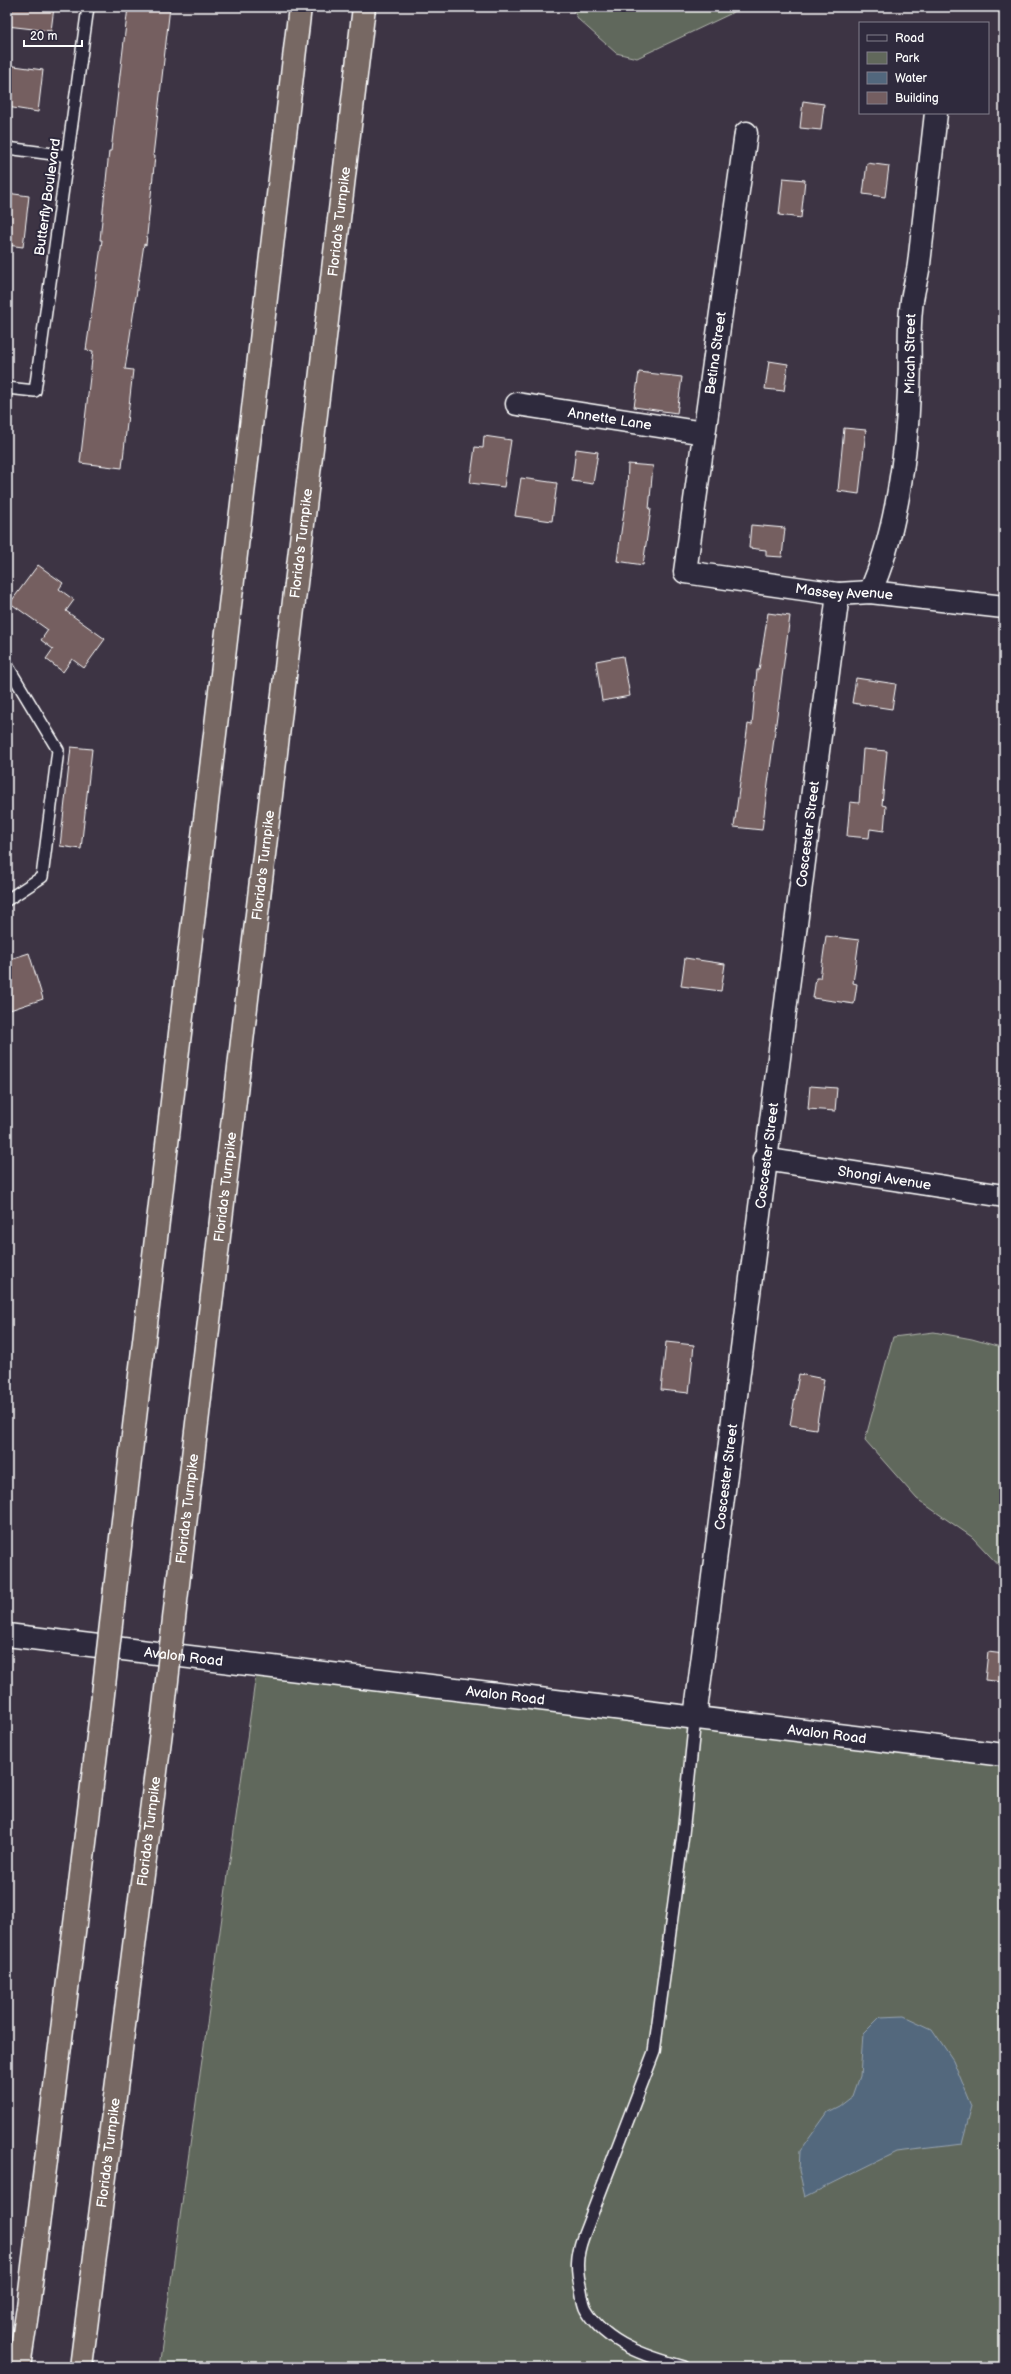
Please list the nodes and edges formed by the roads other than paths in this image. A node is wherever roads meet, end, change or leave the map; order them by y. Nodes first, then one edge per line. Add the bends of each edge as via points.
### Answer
1 (88, 7) edge
2 (300, 7) edge
3 (364, 7) edge
4 (936, 114) edge
5 (746, 133) dead end
6 (7, 148) edge
7 (68, 156) junction
8 (7, 388) edge
9 (517, 404) dead end
10 (704, 433) junction
11 (685, 572) joint
12 (870, 592) junction
13 (838, 594) junction
14 (1004, 607) edge
15 (7, 665) edge
16 (7, 900) edge
17 (764, 1159) junction
18 (1004, 1196) edge
19 (7, 1635) edge
20 (695, 1718) junction
21 (1004, 1755) edge
22 (18, 2367) edge
23 (81, 2367) edge
24 (684, 2367) edge

1 - 7 lane, Butterfly Boulevard
2 - 22 highway, bridge via 101,1712 29,2299
3 - 23 highway, Florida's Turnpike, bridge via 163,1716
4 - 12 street, Micah Street via 911,308 908,348 910,390 905,445 890,535 882,566
5 - 10 street, Betina Street
6 - 7 lane
7 - 8 lane, Butterfly Boulevard via 35,391
9 - 10 street, Annette Lane
10 - 11 street, Betina Street
11 - 13 street, Massey Avenue
12 - 13 street, Massey Avenue
12 - 14 street, Massey Avenue
13 - 17 street, Coscester Street
15 - 16 lane via 58,750 42,877
17 - 18 street, Shongi Avenue
17 - 20 street, Coscester Street
19 - 20 street, Avalon Road
20 - 21 street, Avalon Road
20 - 24 lane via 683,1834 654,2052 577,2253 576,2270 585,2309 602,2332 621,2344 658,2360

